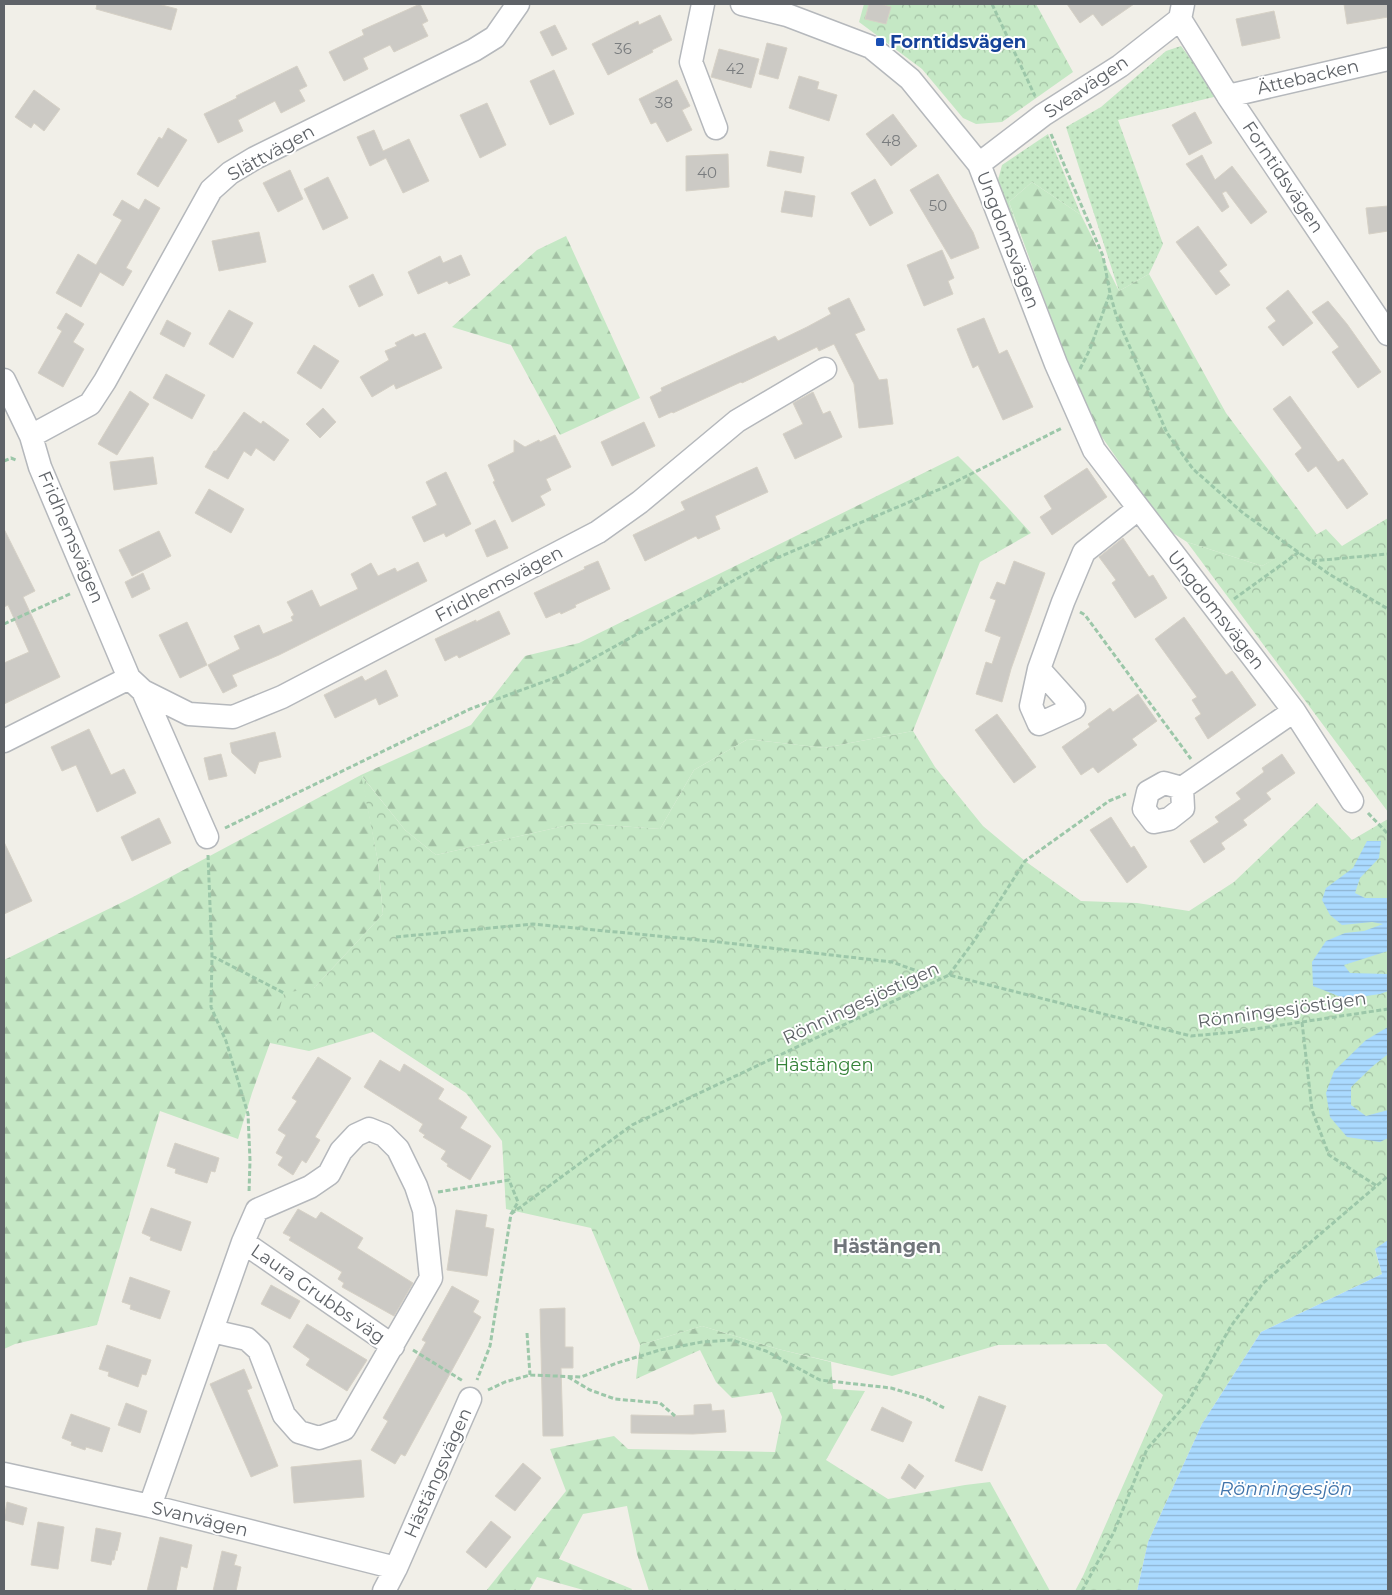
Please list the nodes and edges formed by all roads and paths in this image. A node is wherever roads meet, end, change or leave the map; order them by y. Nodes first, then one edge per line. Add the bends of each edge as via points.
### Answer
1 (518, 4) edge
2 (703, 4) edge
3 (742, 4) edge
4 (992, 4) edge
5 (788, 10) edge
6 (1181, 11) edge
7 (1388, 59) edge
8 (1228, 96) junction
9 (1043, 115) junction
10 (716, 128) dead end
11 (979, 164) junction
12 (1110, 293) junction
13 (1388, 334) edge
14 (825, 369) dead end
15 (4, 380) edge
16 (1069, 393) junction
17 (1080, 419) junction
18 (31, 436) junction
19 (1138, 509) junction
20 (1299, 552) junction
21 (1388, 554) edge
22 (1311, 561) junction
23 (91, 585) junction
24 (1063, 602) junction
25 (1388, 609) edge
26 (1218, 612) junction
27 (4, 624) edge
28 (1038, 669) dead end
29 (136, 684) junction
30 (1294, 711) junction
31 (4, 741) edge
32 (1203, 774) junction
33 (1182, 788) junction
34 (1148, 792) junction
35 (1352, 801) joint
36 (1388, 834) edge
37 (207, 836) junction
38 (396, 937) dead end
39 (212, 956) junction
40 (949, 975) junction
41 (941, 979) junction
42 (284, 993) dead end
43 (1388, 1009) edge
44 (1302, 1022) junction
45 (1388, 1176) edge
46 (1377, 1186) junction
47 (419, 1195) junction
48 (248, 1197) dead end
49 (511, 1214) junction
50 (243, 1242) junction
51 (212, 1331) junction
52 (527, 1333) dead end
53 (395, 1343) junction
54 (530, 1375) junction
55 (566, 1376) junction
56 (472, 1394) junction
57 (946, 1409) dead end
58 (675, 1416) dead end
59 (4, 1474) edge
60 (150, 1506) junction
61 (396, 1568) junction
62 (384, 1591) edge
63 (1082, 1591) edge

1 - 18 street, Slättvägen via 495,37 474,50 255,158 216,185 90,404
2 - 10 street via 691,62
3 - 5 street, Ungdomsvägen
4 - 9 path
5 - 11 street, Ungdomsvägen via 871,47 910,80
6 - 8 street, Forntidsvägen
6 - 9 street, Sveavägen via 1120,66
7 - 8 street, Ättebacken
8 - 13 street, Forntidsvägen
9 - 11 street, Sveavägen
9 - 12 path via 1103,256
11 - 16 street, Ungdomsvägen
12 - 16 path via 1090,349
12 - 20 path via 1116,315 1167,433 1193,469 1242,513
14 - 29 street, Fridhemsvägen via 738,421 640,502 598,532 282,698 233,717 189,714
15 - 18 street, Fridhemsvägen
16 - 17 street, Ungdomsvägen
17 - 19 street, Ungdomsvägen via 1094,450
17 - 37 path via 945,487 767,562 565,674 470,709
18 - 23 street, Fridhemsvägen via 40,467
19 - 24 street via 1084,552
19 - 26 street, Ungdomsvägen
20 - 22 path
20 - 26 path
21 - 22 path
22 - 25 path
23 - 27 path
23 - 29 street, Fridhemsvägen
24 - 28 street
24 - 32 path via 1085,615
26 - 30 street, Ungdomsvägen
29 - 31 street
29 - 37 street, Fridhemsvägen
30 - 32 street
30 - 35 street, Ungdomsvägen
32 - 33 street
33 - 34 street via 1164,783
33 - 34 street via 1183,808 1169,819 1154,822 1144,809
34 - 40 path via 1138,789 1109,801 1026,861
35 - 36 path
37 - 39 path
38 - 41 path via 533,924 892,962
39 - 42 path
39 - 48 path via 210,1007 226,1041 248,1114
40 - 41 path, Rönningesjöstigen
40 - 44 path, Rönningesjöstigen via 1191,1036
41 - 49 path, Rönningesjöstigen via 632,1125
43 - 44 path, Rönningesjöstigen
44 - 46 path via 1312,1110 1328,1155
45 - 46 path
46 - 63 path via 1263,1282 1230,1326 1188,1402 1147,1449 1114,1532
47 - 49 path via 508,1180 518,1202
47 - 50 street, Laura Grubbs väg via 398,1149 384,1135 369,1129 356,1135 341,1151 329,1174 310,1187 257,1210
47 - 53 street, Laura Grubbs väg via 424,1210 430,1278
49 - 56 path via 490,1346
50 - 51 street, Laura Grubbs väg
50 - 53 street, Laura Grubbs väg
51 - 53 street, Laura Grubbs väg via 247,1339 259,1350 284,1415 299,1432 319,1438 344,1429
51 - 60 street, Laura Grubbs väg
52 - 54 path
53 - 56 path
54 - 55 path, Hästängsvägen
54 - 56 path, Hästängsvägen
55 - 57 path, Hästängsvägen via 582,1378 660,1350 732,1340 766,1351 820,1380 890,1388 925,1398
55 - 58 path via 615,1399 660,1403
56 - 61 street, Hästängsvägen
59 - 60 street, Svanvägen
60 - 61 street, Svanvägen
61 - 62 street, Hästängsvägen

